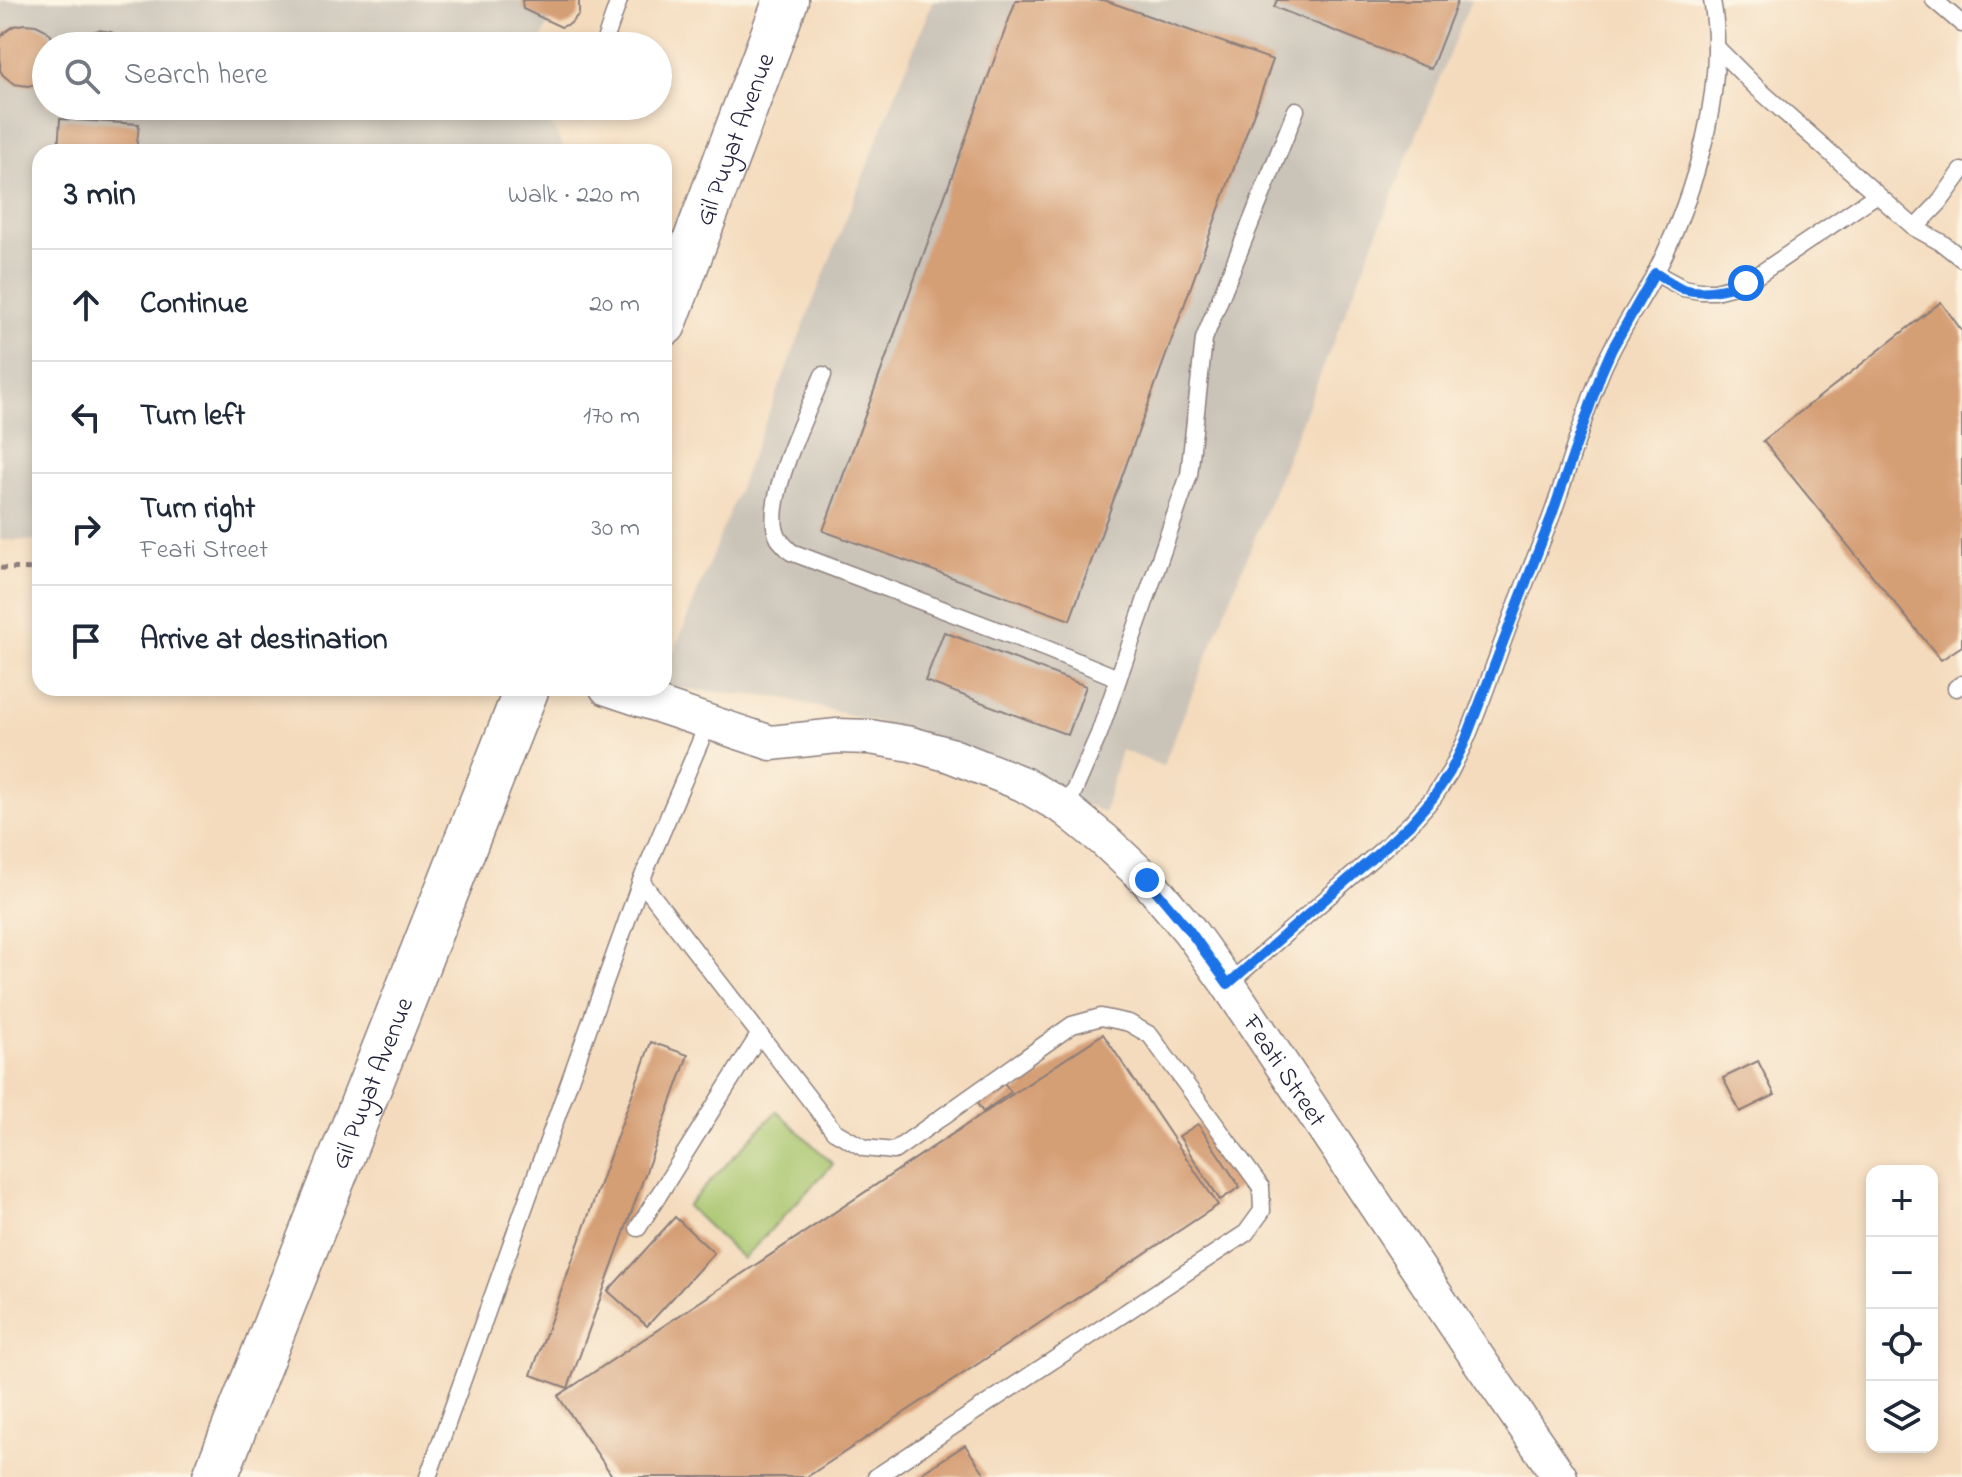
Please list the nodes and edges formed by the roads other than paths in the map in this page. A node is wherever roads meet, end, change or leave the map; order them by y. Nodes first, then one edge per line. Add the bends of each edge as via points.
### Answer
1 (619, 0) edge
2 (786, 0) edge
3 (1712, 0) edge
4 (1934, 0) edge
5 (1962, 24) edge
6 (608, 32) edge
7 (1716, 47) junction
8 (1296, 110) dead end
9 (1962, 171) edge
10 (1876, 195) junction
11 (1915, 228) junction
12 (1962, 259) edge
13 (1655, 273) junction
14 (672, 303) edge
15 (823, 375) dead end
16 (1118, 678) junction
17 (524, 696) edge
18 (632, 696) edge
19 (709, 721) junction
20 (1066, 809) junction
21 (641, 881) junction
22 (1228, 984) junction
23 (759, 1035) junction
24 (638, 1228) dead end
25 (215, 1477) edge
26 (428, 1477) edge
27 (876, 1477) edge
28 (1560, 1477) edge

1 - 6 lane
2 - 14 main road, Gil Puyat Avenue
3 - 7 lane
4 - 5 lane
7 - 10 lane
7 - 13 lane via 1695,179
8 - 16 lane via 1204,339 1189,475
9 - 11 lane
10 - 11 lane
10 - 13 lane via 1746,283 1700,291
11 - 12 lane
13 - 22 lane via 1601,374 1476,716 1450,772 1433,798 1384,848
15 - 16 lane via 779,482 777,537 791,552
16 - 20 lane
17 - 25 main road, Gil Puyat Avenue
18 - 19 street, Feati Street
19 - 20 street, Feati Street via 771,743 837,736 911,744 1023,784
19 - 21 lane
20 - 22 street, Feati Street via 1147,880
21 - 23 lane
21 - 26 lane
22 - 28 street, Feati Street
23 - 24 lane
23 - 27 lane via 834,1131 864,1148 894,1151 1072,1025 1101,1017 1129,1023 1150,1035 1261,1187 1262,1211 1246,1233

